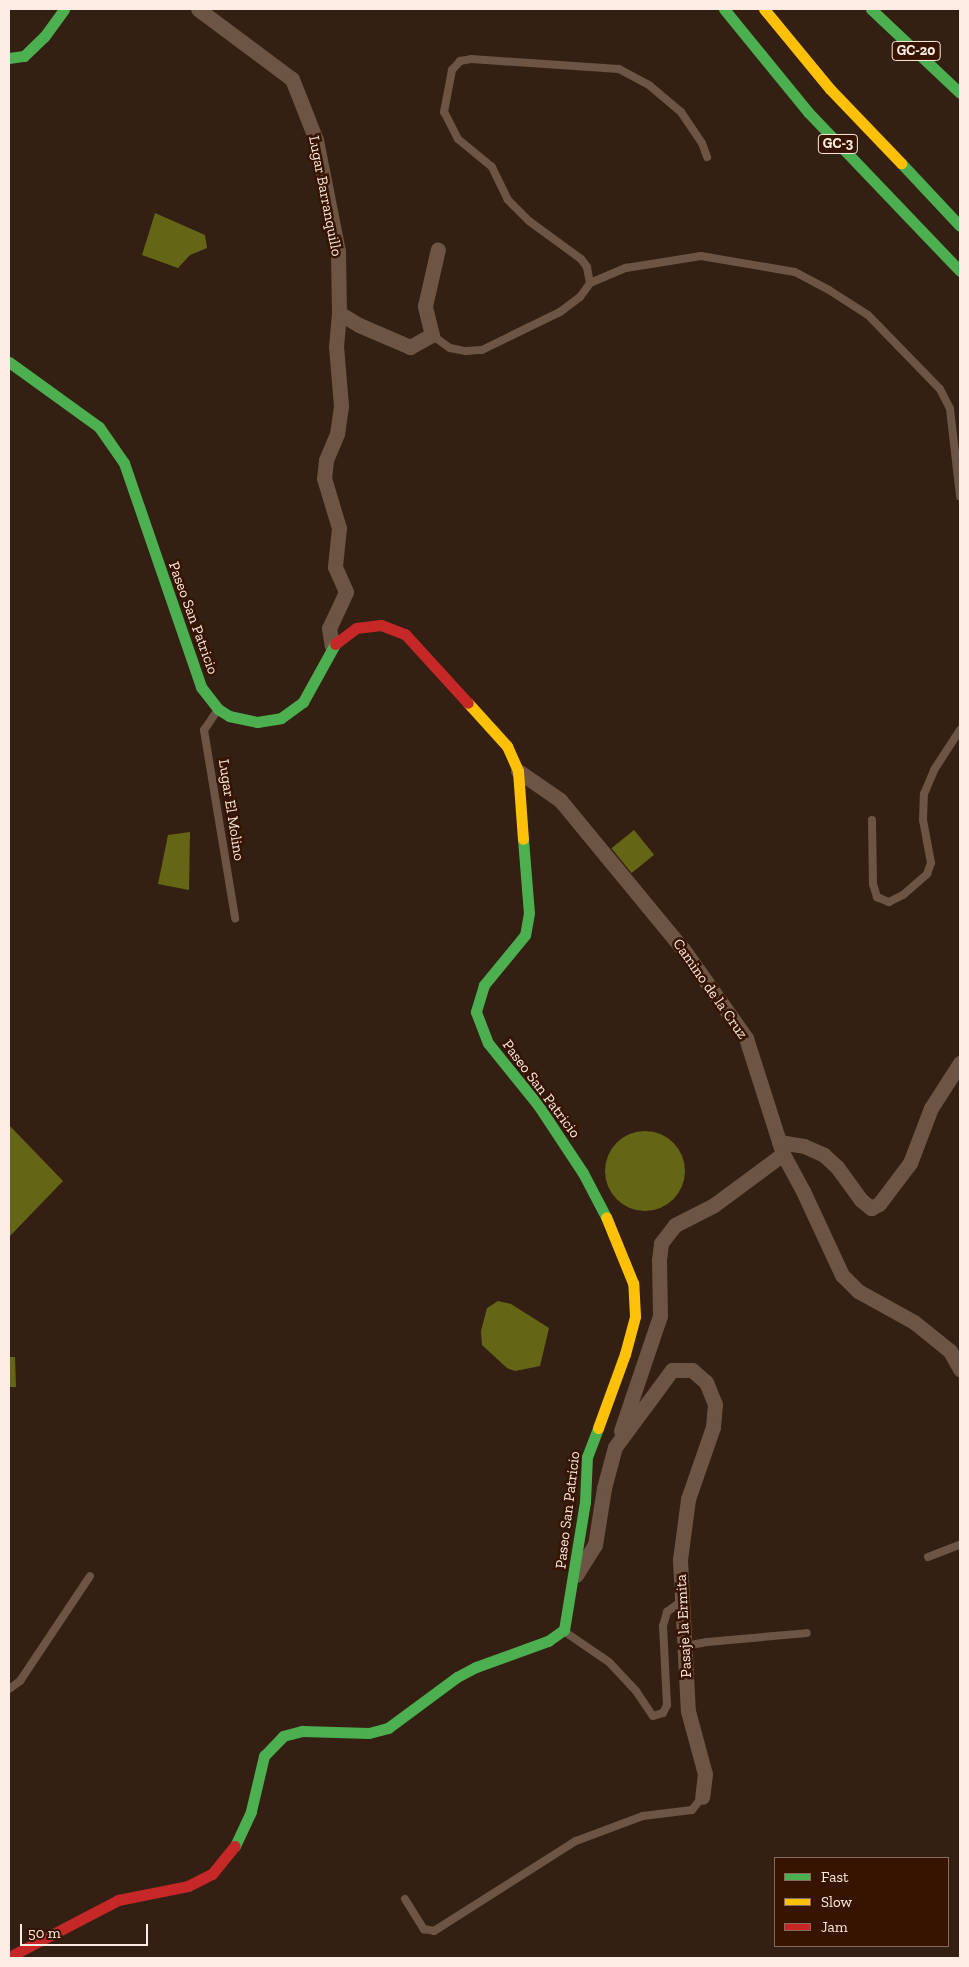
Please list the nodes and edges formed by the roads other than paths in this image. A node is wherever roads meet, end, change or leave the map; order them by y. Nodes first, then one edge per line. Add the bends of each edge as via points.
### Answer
1 (64, 9) edge
2 (198, 9) edge
3 (724, 9) edge
4 (764, 9) edge
5 (872, 9) edge
6 (9, 58) edge
7 (960, 93) edge
8 (707, 157) dead end
9 (960, 226) edge
10 (438, 249) dead end
11 (960, 271) edge
12 (590, 283) junction
13 (339, 313) junction
14 (432, 335) junction
15 (9, 362) edge
16 (960, 496) edge
17 (332, 646) junction
18 (218, 709) junction
19 (960, 730) edge
20 (518, 771) junction
21 (872, 820) dead end
22 (235, 918) dead end
23 (960, 1063) edge
24 (781, 1148) junction
25 (960, 1369) edge
26 (616, 1447) junction
27 (960, 1545) edge
28 (928, 1557) dead end
29 (90, 1576) dead end
30 (574, 1578) junction
31 (683, 1600) junction
32 (564, 1630) junction
33 (807, 1633) dead end
34 (686, 1646) junction
35 (9, 1689) edge
36 (702, 1797) joint
37 (405, 1899) dead end
38 (9, 1957) edge

1 - 6 main road via 44,37 24,56
2 - 13 street, Lugar Barranquillo via 292,79 316,140 338,251
3 - 11 main road, GC-3 via 808,112
4 - 9 main road, GC-3 via 830,88
5 - 7 main road, GC-20
8 - 12 lane via 682,112 649,85 619,69 471,59 460,61 452,70 444,112 458,139 492,167 508,200 529,221 581,259 587,267
10 - 14 street via 425,306
12 - 14 lane via 580,297 560,312 482,350 450,348
12 - 16 lane via 626,268 701,256 796,272 829,290 868,315 940,389 950,409
13 - 14 street via 410,347
13 - 17 street, Lugar Barranquillo via 336,346 341,406 337,434 326,460 324,478 340,528 335,567 346,592 328,628
15 - 18 main road, Paseo San Patricio via 99,427 124,463 202,687
17 - 18 main road via 303,702 281,718 257,722 229,716
17 - 20 main road via 356,628 381,625 404,634 507,746
18 - 22 lane, Lugar El Molino via 204,730
19 - 21 lane via 934,770 924,794 923,820 931,863 926,874 903,895 889,902 877,897 873,884
20 - 24 street, Camino de la Cruz via 560,800 683,949 746,1038
20 - 30 main road, Paseo San Patricio via 529,913 525,935 484,985 476,1012 488,1043 538,1105 583,1173 614,1229 633,1283 635,1316 625,1354 587,1457 585,1502
23 - 24 street via 931,1108 910,1164 879,1204 871,1208 824,1154 804,1146
24 - 25 street, Camino de la Cruz via 842,1275 858,1291 914,1322 950,1351
24 - 26 street via 714,1205 675,1225 661,1243 660,1316
26 - 30 street, Pasaje la Ermita via 604,1488 595,1545
26 - 31 street, Pasaje la Ermita via 672,1370 692,1370 706,1382 715,1404 713,1427 688,1499 680,1560
27 - 28 lane
29 - 35 lane via 20,1681
30 - 32 main road, Paseo San Patricio
31 - 32 lane via 667,1612 663,1626 667,1705 663,1714 654,1716 609,1662
31 - 34 street, Pasaje la Ermita
32 - 38 main road via 548,1641 476,1666 388,1728 369,1733 302,1731 283,1736 264,1756 251,1811 236,1844 212,1874 188,1886 118,1900
33 - 34 lane
34 - 36 street, Pasaje la Ermita via 688,1711 705,1774
36 - 37 lane, Pasaje la Ermita via 692,1810 643,1816 576,1842 434,1931 424,1929

